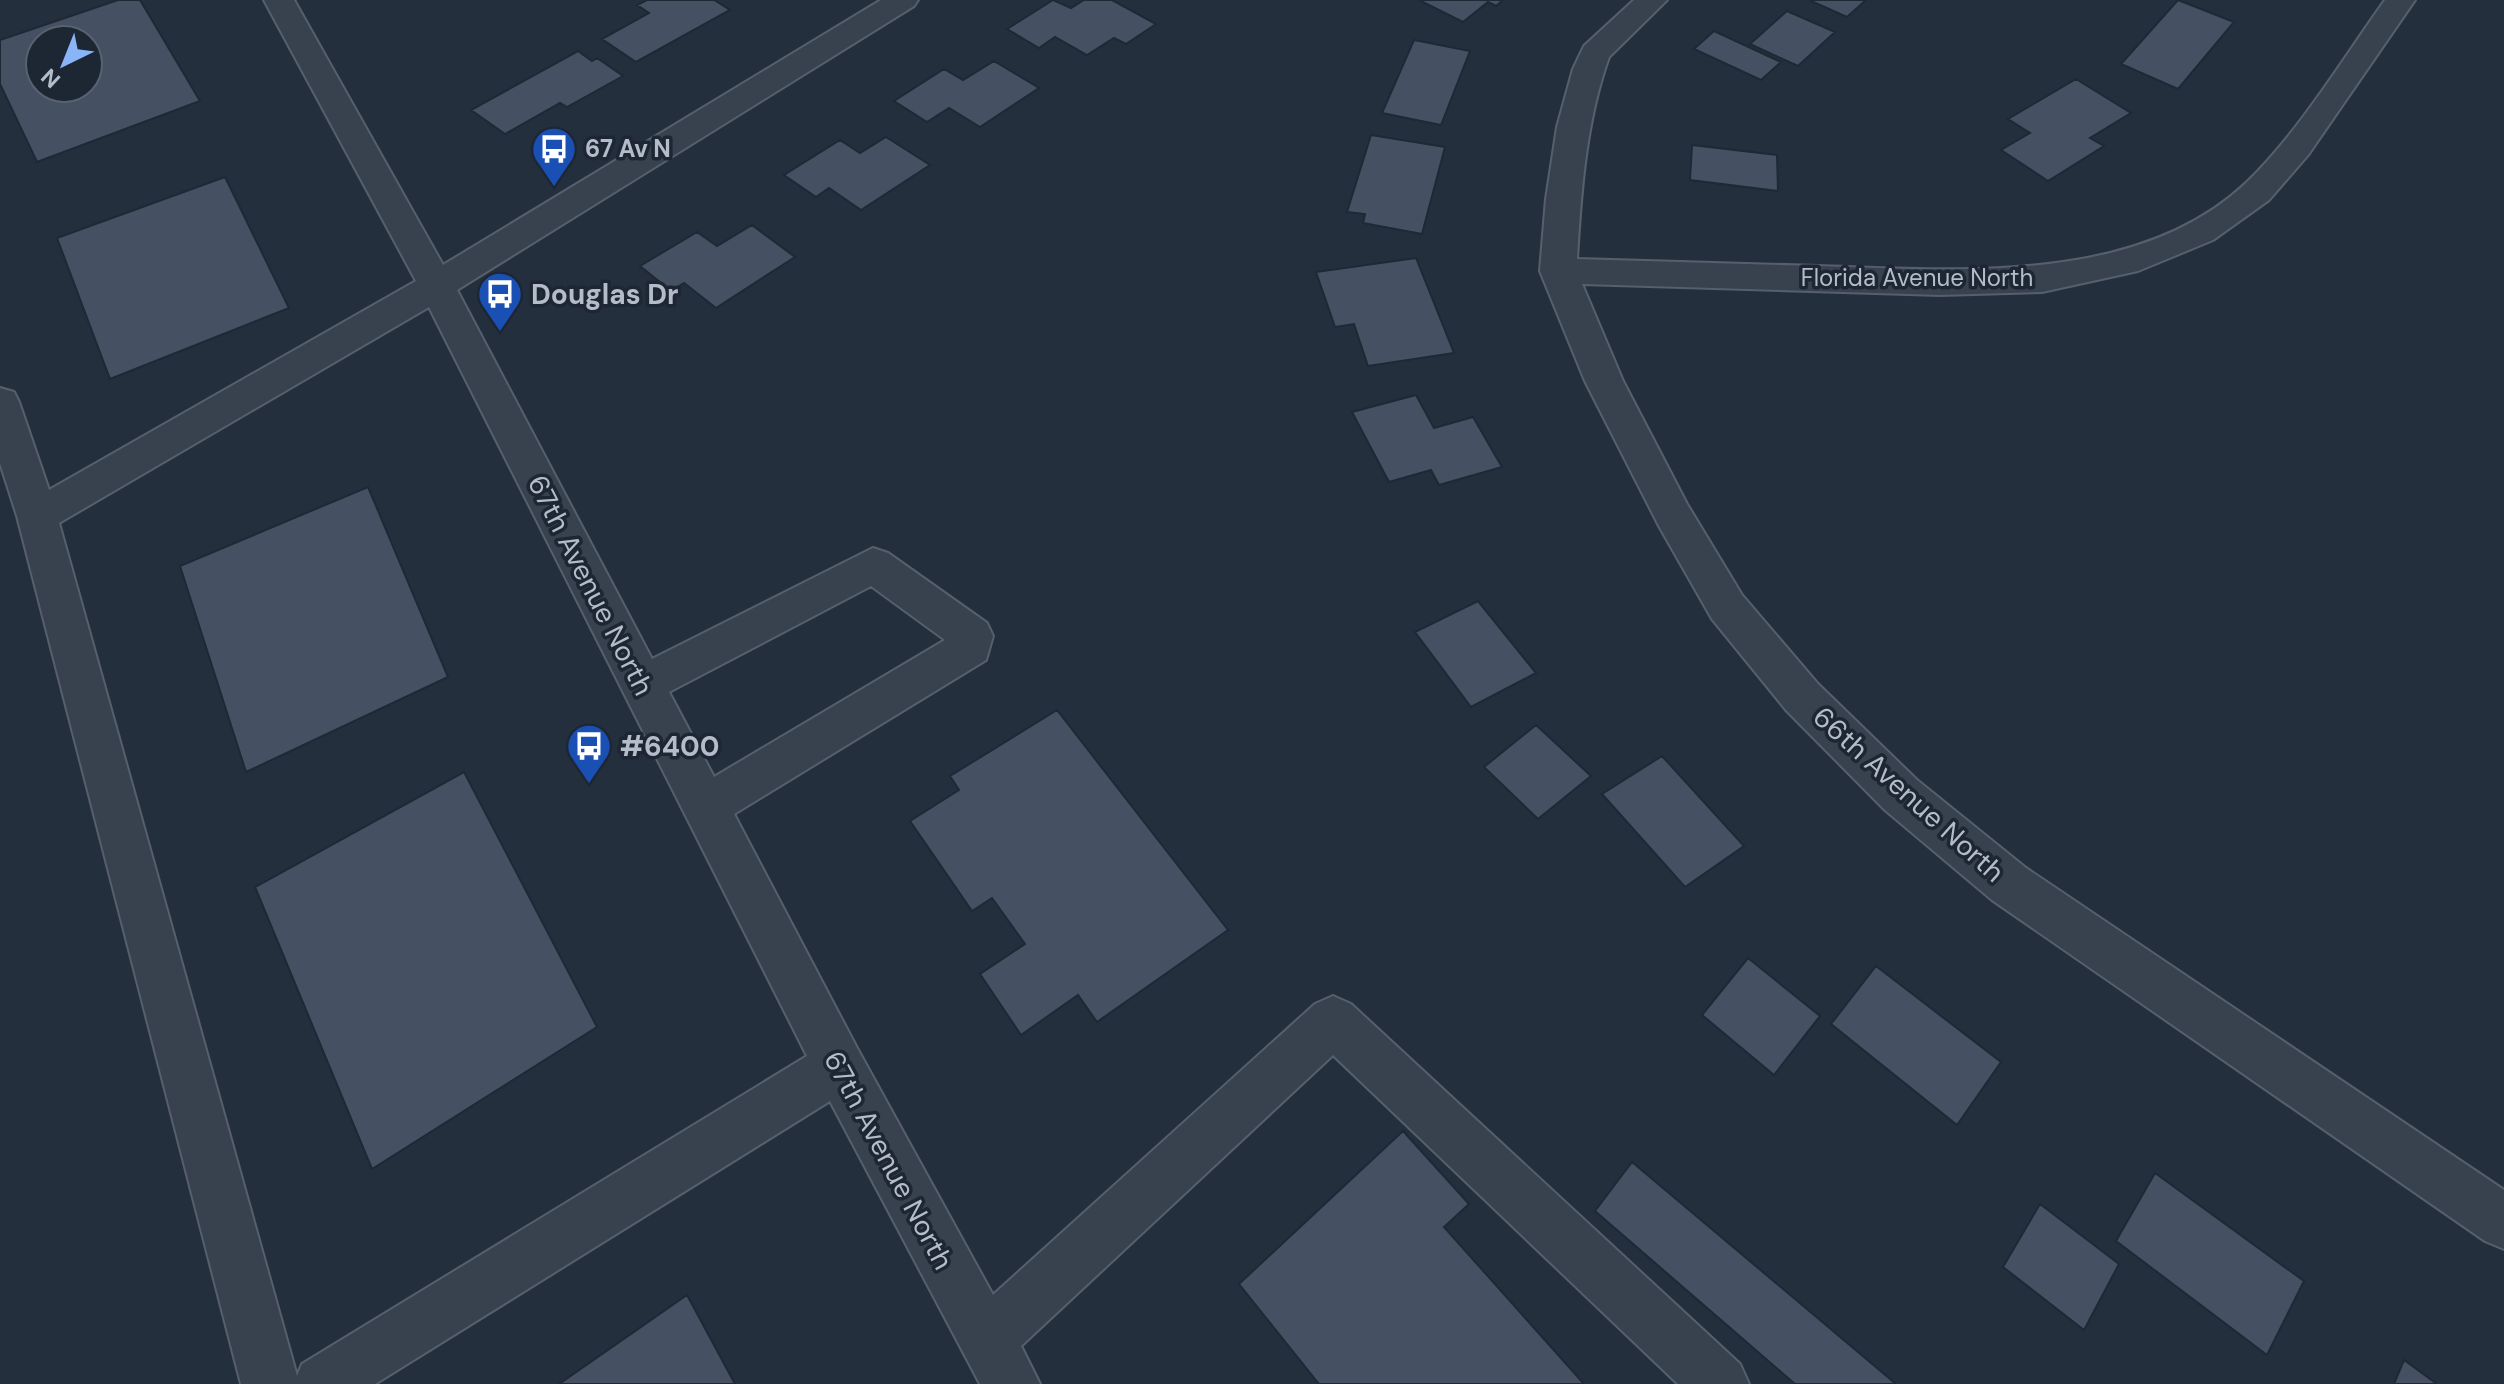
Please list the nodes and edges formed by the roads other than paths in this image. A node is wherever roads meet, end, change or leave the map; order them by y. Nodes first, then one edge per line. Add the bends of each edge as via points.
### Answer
1 (279, 0) edge
2 (903, 0) edge
3 (1652, 0) edge
4 (2400, 0) edge
5 (1558, 271) junction
6 (437, 286) junction
7 (0, 402) edge
8 (37, 516) junction
9 (642, 685) junction
10 (705, 807) junction
11 (839, 1066) junction
12 (2504, 1222) edge
13 (998, 1362) edge
14 (270, 1384) edge
15 (322, 1384) edge
16 (1720, 1384) edge

1 - 6 street, 67th Avenue North
2 - 6 street
3 - 5 street via 1595,53 1589,69 1574,127
4 - 5 street, Florida Avenue North via 2296,147 2257,192 2201,232 2125,262 2042,279 1940,282
5 - 12 street, 66th Avenue North via 1604,381 1673,515 1727,607 1802,697 1901,795 2009,884
6 - 8 street
6 - 9 street, 67th Avenue North
7 - 8 street
8 - 14 street
9 - 10 street, 67th Avenue North
9 - 10 street via 873,565 972,636 971,647
10 - 11 street, 67th Avenue North
11 - 13 street, 67th Avenue North
11 - 15 street
13 - 16 street via 1333,1021

